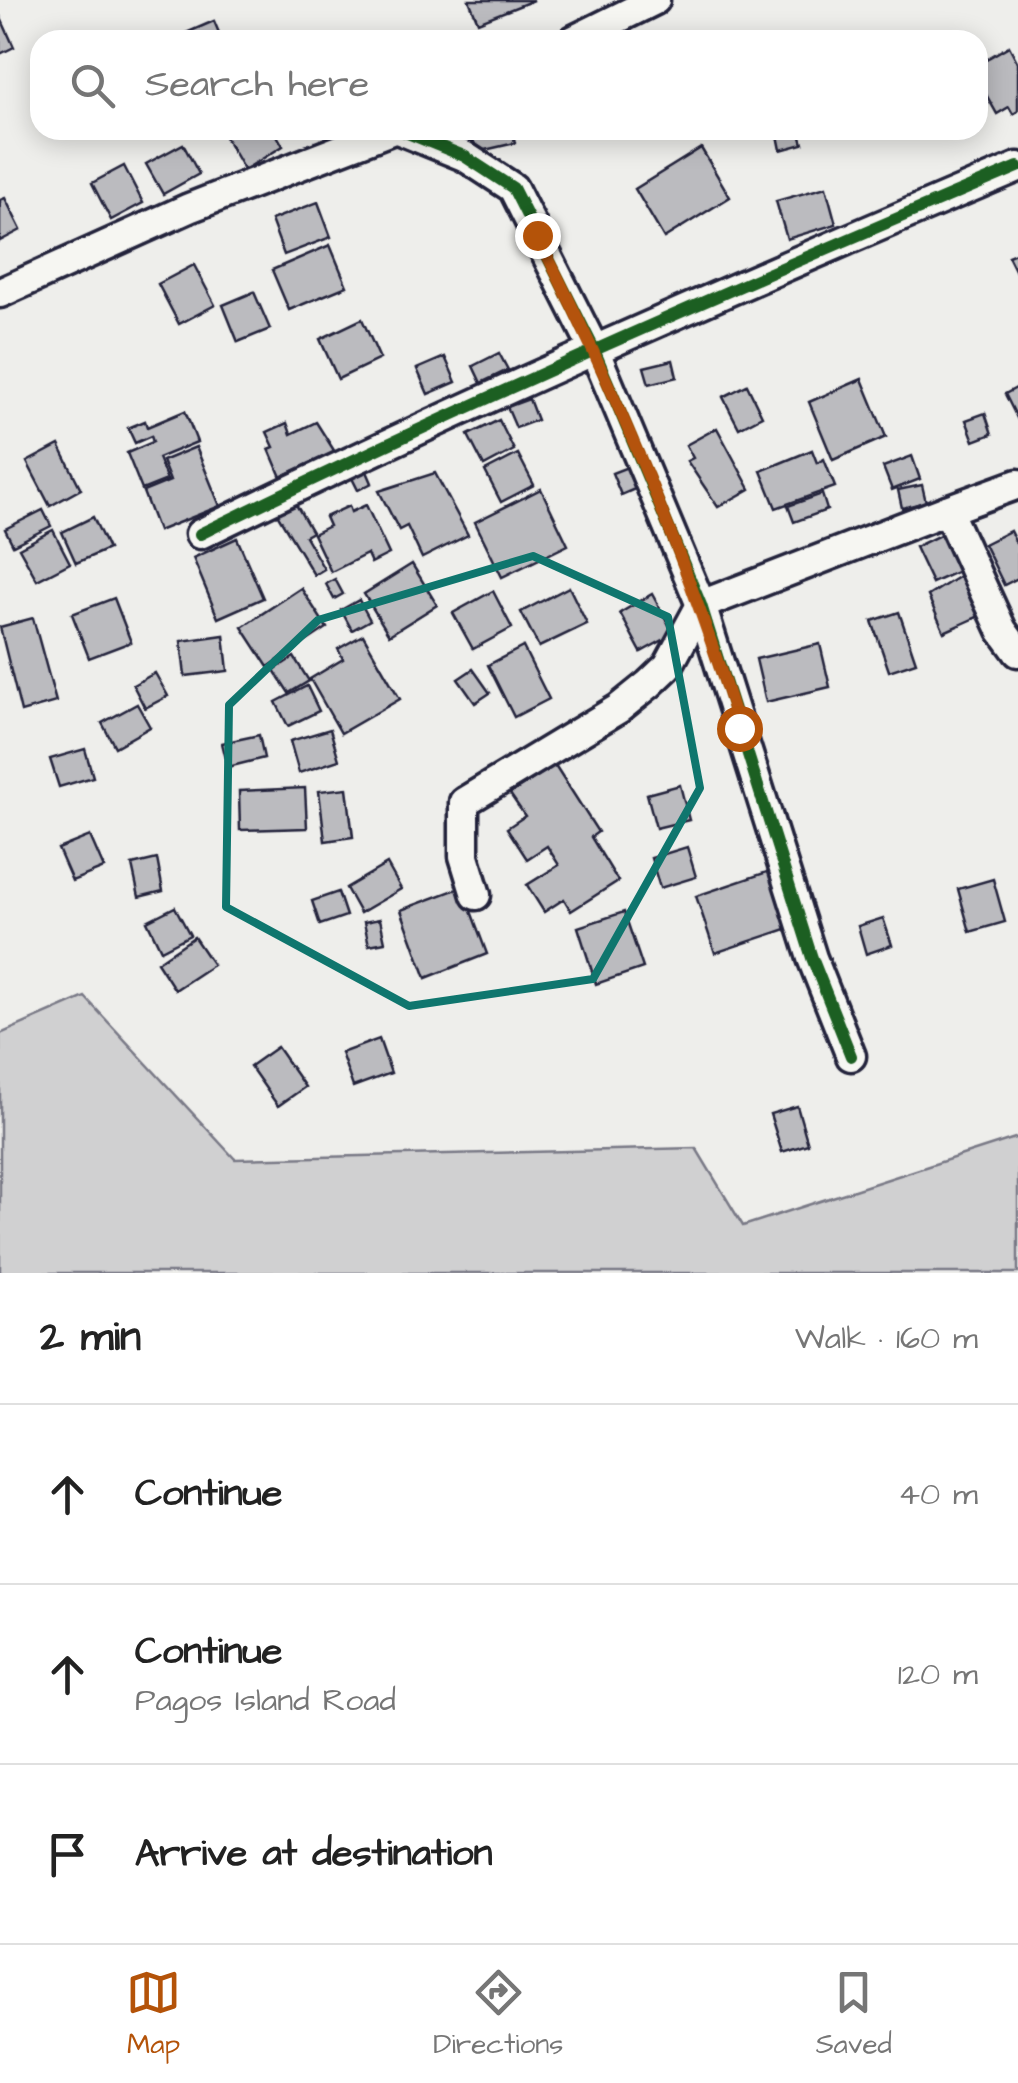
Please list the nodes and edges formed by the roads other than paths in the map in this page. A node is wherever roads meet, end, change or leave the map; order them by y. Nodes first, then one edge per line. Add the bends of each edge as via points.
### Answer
1 (655, 0) edge
2 (594, 30) edge
3 (365, 140) edge
4 (425, 140) edge
5 (1018, 167) edge
6 (0, 293) edge
7 (593, 347) junction
8 (1018, 484) edge
9 (947, 510) junction
10 (200, 534) dead end
11 (701, 606) junction
12 (1018, 652) edge
13 (476, 895) dead end
14 (851, 1056) dead end

1 - 2 street
3 - 6 street via 189,208
4 - 7 street via 513,188
5 - 7 street
7 - 10 street
7 - 11 street
8 - 9 street
9 - 11 street
9 - 12 street
11 - 13 street via 668,666 618,709 464,802 464,856
11 - 14 street via 812,958

